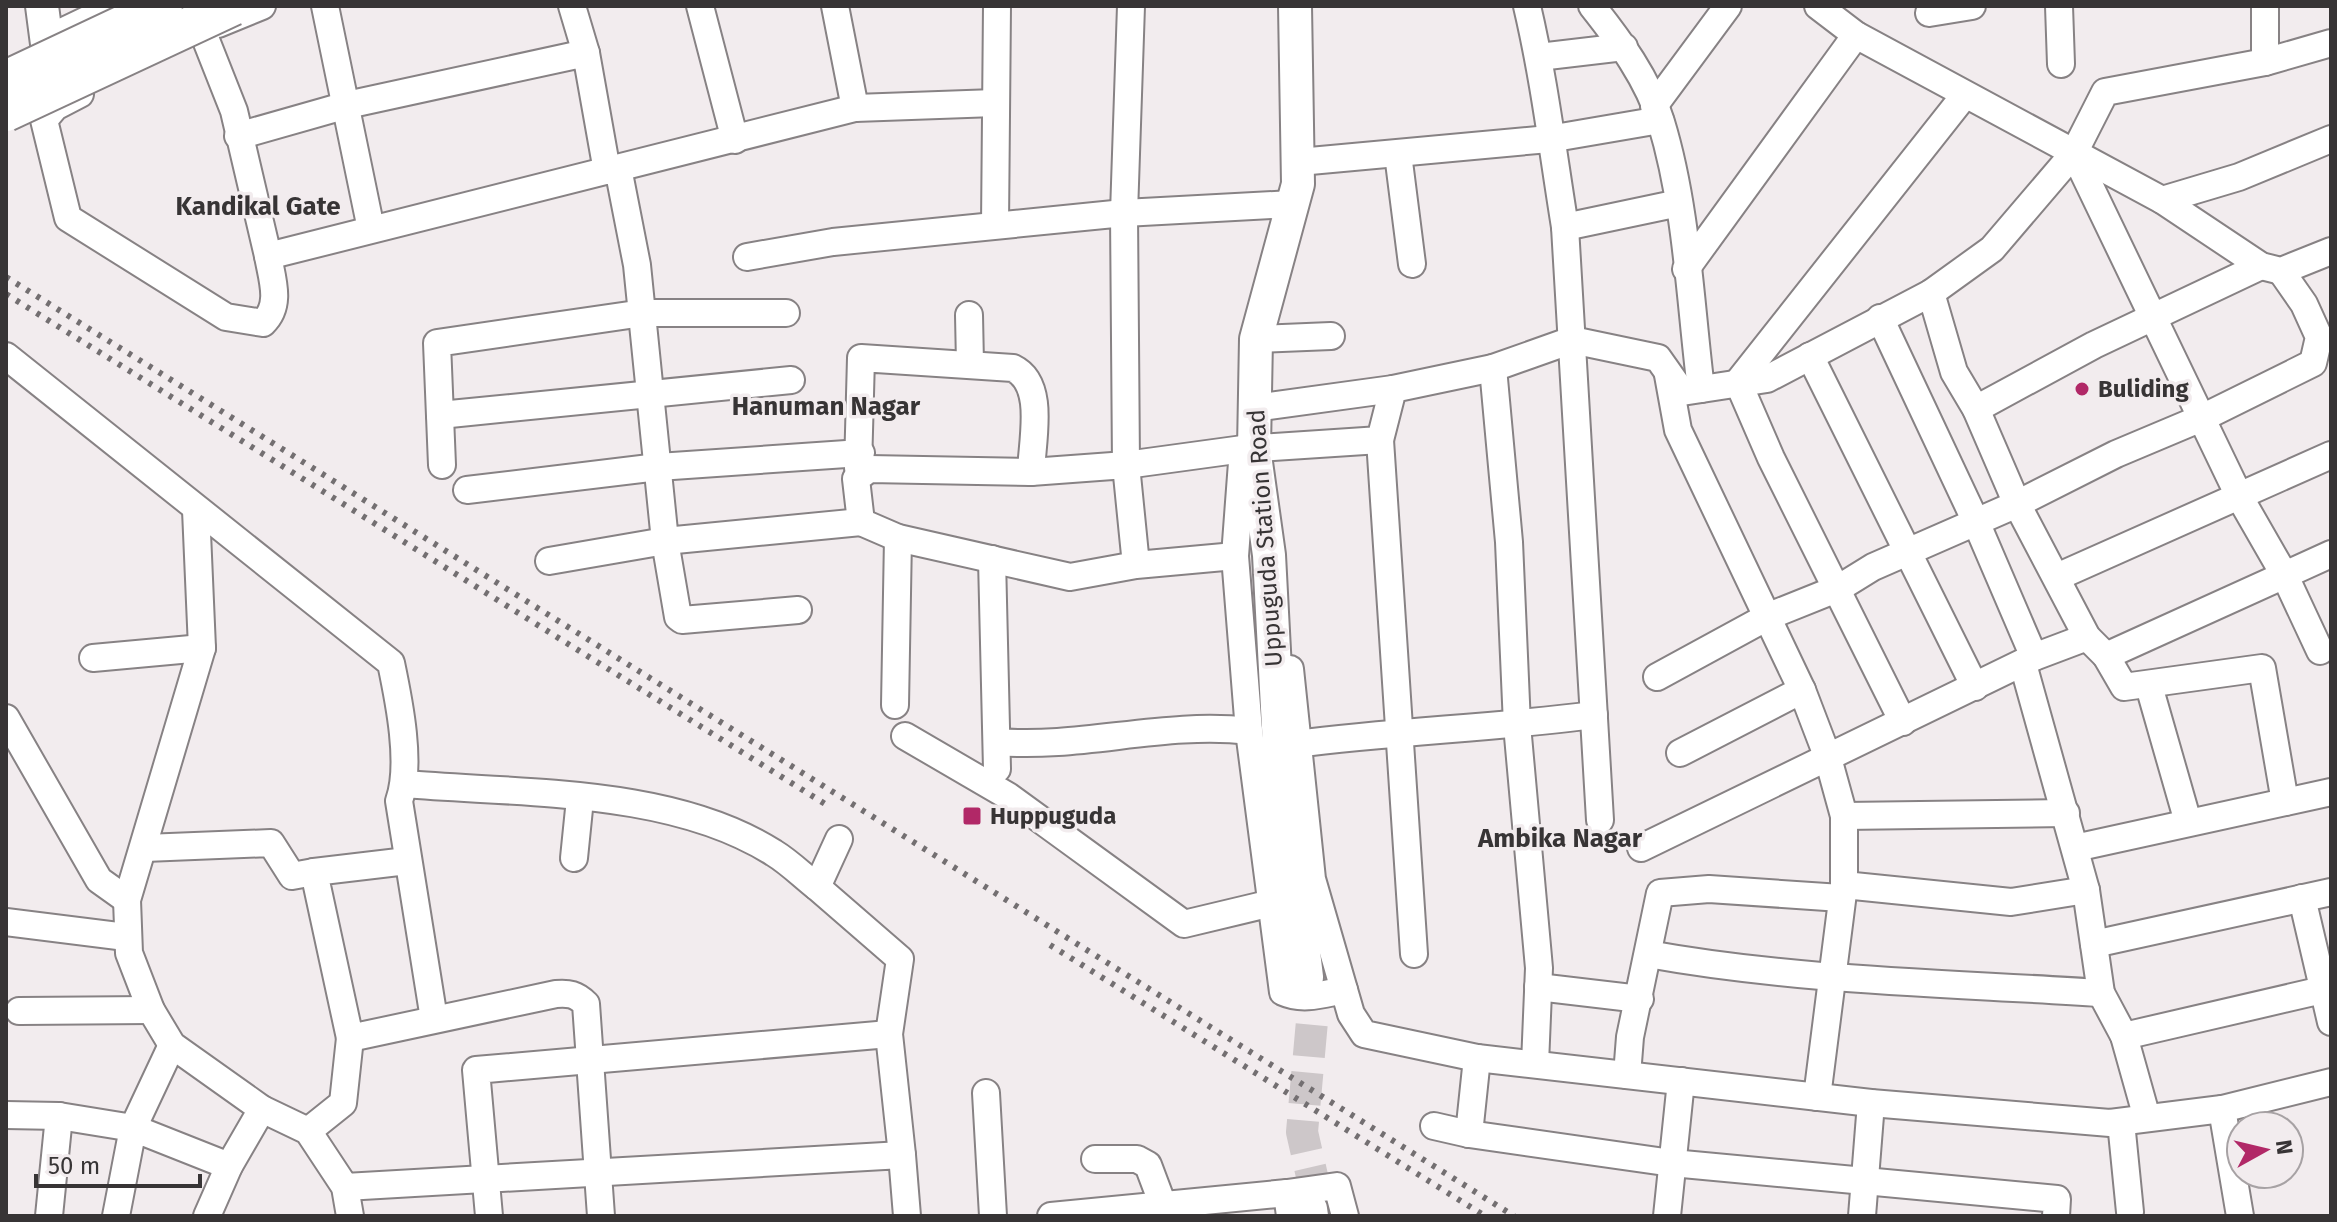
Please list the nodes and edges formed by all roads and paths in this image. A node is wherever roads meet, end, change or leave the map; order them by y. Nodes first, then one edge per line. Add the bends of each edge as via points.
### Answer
1 (42, 6) edge
2 (116, 6) edge
3 (163, 6) edge
4 (233, 6) edge
5 (262, 6) edge
6 (325, 6) edge
7 (572, 6) edge
8 (700, 6) edge
9 (835, 6) edge
10 (997, 6) edge
11 (1131, 6) edge
12 (1295, 6) edge
13 (1527, 6) edge
14 (1592, 6) edge
15 (1728, 6) edge
16 (1818, 6) edge
17 (1972, 6) edge
18 (2059, 6) edge
19 (2265, 6) edge
20 (1929, 13) dead end
21 (202, 30) junction
22 (1856, 35) junction
23 (47, 39) junction
24 (2331, 43) edge
25 (1624, 47) junction
26 (586, 53) junction
27 (1539, 57) junction
28 (2265, 62) junction
29 (2061, 64) dead end
30 (6, 80) edge
31 (1964, 96) junction
32 (995, 103) junction
33 (347, 105) junction
34 (55, 107) junction
35 (855, 108) junction
36 (6, 112) edge
37 (1657, 113) junction
38 (238, 136) junction
39 (1549, 139) junction
40 (2331, 139) edge
41 (735, 140) junction
42 (2074, 153) junction
43 (1398, 154) junction
44 (1299, 162) junction
45 (613, 170) junction
46 (2162, 200) junction
47 (1679, 203) junction
48 (1292, 204) junction
49 (1124, 213) junction
50 (995, 225) junction
51 (1565, 227) junction
52 (371, 229) junction
53 (2331, 251) edge
54 (268, 256) junction
55 (747, 257) dead end
56 (1412, 264) dead end
57 (2271, 268) junction
58 (1686, 269) junction
59 (1931, 293) junction
60 (643, 313) junction
61 (786, 313) dead end
62 (969, 315) dead end
63 (2153, 317) junction
64 (1880, 318) junction
65 (1331, 336) dead end
66 (1256, 339) junction
67 (1572, 340) junction
68 (6, 356) edge
69 (1810, 356) junction
70 (970, 364) junction
71 (1493, 368) junction
72 (1666, 368) junction
73 (791, 380) dead end
74 (1738, 382) junction
75 (1393, 389) junction
76 (1701, 389) junction
77 (650, 394) junction
78 (1254, 408) junction
79 (1976, 409) junction
80 (440, 415) junction
81 (2204, 417) junction
82 (1380, 440) junction
83 (1248, 449) junction
84 (861, 453) junction
85 (2331, 455) edge
86 (442, 465) dead end
87 (1126, 465) junction
88 (658, 467) junction
89 (1031, 472) junction
90 (856, 479) junction
91 (467, 490) dead end
92 (2239, 496) junction
93 (1261, 498) junction
94 (2017, 504) junction
95 (196, 510) junction
96 (861, 522) junction
97 (1976, 522) junction
98 (898, 538) junction
99 (665, 541) junction
100 (1908, 552) junction
101 (2331, 554) edge
102 (1235, 556) junction
103 (992, 559) junction
104 (549, 561) dead end
105 (1136, 565) junction
106 (2285, 576) junction
107 (2057, 577) junction
108 (1839, 588) junction
109 (798, 610) dead end
110 (1769, 616) junction
111 (2087, 637) junction
112 (202, 648) junction
113 (2320, 651) dead end
114 (2106, 656) junction
115 (93, 658) dead end
116 (2029, 660) junction
117 (1657, 677) dead end
118 (2149, 686) junction
119 (1975, 687) junction
120 (1802, 690) junction
121 (895, 705) dead end
122 (1594, 715) junction
123 (6, 718) edge
124 (1903, 722) junction
125 (1517, 725) junction
126 (1249, 731) junction
127 (1399, 731) junction
128 (905, 736) dead end
129 (998, 742) junction
130 (1296, 744) junction
131 (1680, 753) dead end
132 (1828, 758) junction
133 (997, 769) dead end
134 (405, 784) junction
135 (2331, 792) edge
136 (580, 799) junction
137 (2285, 802) junction
138 (2066, 813) junction
139 (1844, 816) junction
140 (1600, 820) dead end
141 (2188, 822) junction
142 (839, 839) dead end
143 (145, 848) junction
144 (1641, 848) dead end
145 (2075, 848) junction
146 (574, 858) dead end
147 (407, 861) junction
148 (314, 872) junction
149 (817, 887) junction
150 (2086, 890) junction
151 (1843, 892) junction
152 (2331, 892) edge
153 (2302, 898) junction
154 (127, 900) junction
155 (1272, 903) junction
156 (6, 922) edge
157 (126, 937) junction
158 (2094, 944) junction
159 (1414, 954) dead end
160 (1648, 954) junction
161 (1833, 976) junction
162 (1307, 977) tunnel mouth
163 (1538, 987) junction
164 (2327, 989) edge
165 (1344, 990) junction
166 (2101, 993) junction
167 (1640, 999) junction
168 (151, 1010) junction
169 (19, 1011) dead end
170 (434, 1019) junction
171 (2331, 1022) edge
172 (889, 1034) junction
173 (2124, 1036) junction
174 (350, 1038) junction
175 (172, 1045) junction
176 (1477, 1058) junction
177 (590, 1060) junction
178 (1535, 1064) junction
179 (1627, 1075) junction
180 (1681, 1081) junction
181 (2331, 1082) edge
182 (986, 1093) dead end
183 (1817, 1097) junction
184 (1871, 1103) junction
185 (262, 1109) junction
186 (2222, 1109) junction
187 (6, 1115) edge
188 (59, 1116) junction
189 (2134, 1120) junction
190 (1434, 1126) dead end
191 (133, 1128) junction
192 (308, 1131) junction
193 (1469, 1134) junction
194 (902, 1155) junction
195 (1095, 1159) dead end
196 (1672, 1163) junction
197 (229, 1166) junction
198 (597, 1170) junction
199 (486, 1178) junction
200 (1865, 1180) junction
201 (345, 1187) junction
202 (1163, 1205) junction
203 (1300, 1208) edge
204 (2130, 1212) dead end
205 (49, 1216) edge
206 (116, 1216) edge
207 (207, 1216) edge
208 (350, 1216) edge
209 (489, 1216) edge
210 (601, 1216) edge
211 (907, 1216) edge
212 (993, 1216) edge
213 (1051, 1216) edge
214 (1345, 1216) edge
215 (1667, 1216) edge
216 (1862, 1216) edge
217 (2056, 1216) edge
218 (2240, 1216) edge

1 - 23 street
2 - 23 street
3 - 30 main road, bridge
4 - 36 main road, bridge
5 - 21 street
6 - 33 street
7 - 26 street
8 - 41 street
9 - 35 street
10 - 32 street
11 - 49 street
12 - 44 street, Uppuguda Station Road
13 - 27 street
14 - 25 street
15 - 37 street
16 - 22 street
17 - 20 street
18 - 29 street
19 - 28 street
21 - 34 street
21 - 38 street via 234,111
22 - 31 street
22 - 58 street
23 - 34 street
24 - 28 street
25 - 27 street
25 - 37 street
26 - 33 street
26 - 45 street
27 - 39 street
28 - 42 street via 2105,92
31 - 42 street
31 - 74 street
32 - 35 street
32 - 50 street
33 - 38 street
33 - 52 street
34 - 54 street via 44,120 68,218 226,317 263,323 270,316 275,300
35 - 41 street
37 - 39 street
37 - 47 street
38 - 54 street
39 - 43 street
39 - 51 street
40 - 46 street via 2239,177
41 - 45 street
42 - 46 street
42 - 59 street via 1992,249
42 - 63 street
43 - 44 street
43 - 56 street
44 - 48 street, Uppuguda Station Road
45 - 52 street
45 - 60 street
46 - 57 street
47 - 51 street
47 - 58 street
48 - 49 street
48 - 66 street, Uppuguda Station Road
49 - 50 street
49 - 87 street
50 - 55 street
51 - 67 street
52 - 54 street
53 - 57 street
57 - 63 street
57 - 81 street via 2304,304 2319,337 2313,363
58 - 76 street
59 - 64 street
59 - 79 street via 1954,372
60 - 61 street
60 - 77 street
60 - 80 street via 437,343
62 - 70 street
63 - 79 street
63 - 81 street
64 - 69 street
64 - 97 street
65 - 66 street
66 - 78 street, Uppuguda Station Road
67 - 71 street
67 - 72 street via 1658,358
67 - 122 street
68 - 95 street
69 - 74 street via 1767,379
69 - 100 street
70 - 84 street via 860,346
70 - 89 street via 1025,374 1033,390
71 - 75 street
71 - 125 street via 1509,542
72 - 76 street via 1682,392
72 - 110 street via 1678,430
73 - 77 street
74 - 76 street
74 - 108 street
75 - 78 street
75 - 82 street
77 - 80 street
77 - 88 street
78 - 83 street, Uppuguda Station Road
79 - 94 street
80 - 86 street
81 - 92 street
81 - 94 street
82 - 83 street
82 - 127 street
83 - 87 street
83 - 93 street, Uppuguda Station Road
83 - 102 street
84 - 88 street
84 - 90 street
85 - 92 street
87 - 89 street
87 - 105 street
88 - 91 street
88 - 99 street
89 - 90 street via 869,469
90 - 96 street
92 - 106 street
92 - 107 street
93 - 130 street via 1278,519
93 - 162 street, Uppuguda Station Road via 1279,746
94 - 97 street
94 - 107 street
95 - 112 street
95 - 134 street via 391,663
96 - 98 street
96 - 99 street
97 - 100 street
97 - 116 street
98 - 103 street
98 - 121 street
99 - 104 street
99 - 109 street via 671,592 682,620
100 - 108 street
100 - 119 street
101 - 106 street
102 - 105 street
102 - 126 street
103 - 105 street via 1070,577
103 - 129 street
106 - 113 street
106 - 114 street
107 - 111 street
108 - 110 street
108 - 124 street
110 - 117 street
110 - 120 street
111 - 114 street
111 - 116 street
112 - 115 street
112 - 143 street
114 - 118 street via 2124,687
116 - 119 street
116 - 138 street
118 - 137 street via 2262,668
118 - 141 street
119 - 124 street
120 - 131 street
120 - 132 street
122 - 125 street
122 - 140 street
123 - 154 street via 99,880
124 - 132 street
125 - 127 street
125 - 163 street
126 - 129 street via 1177,731 1044,746
126 - 155 street
127 - 130 street
127 - 159 street
128 - 155 street via 1008,796 1184,924
129 - 133 street
130 - 165 street via 1312,879
132 - 139 street
132 - 144 street
134 - 136 street
134 - 147 street via 399,801
135 - 137 street
136 - 146 street
136 - 149 street via 654,805 704,820 774,853
137 - 141 street
138 - 139 street
138 - 145 street
139 - 151 street
141 - 145 street
142 - 149 street
143 - 148 street via 271,843 292,876
143 - 154 street
145 - 150 street
147 - 148 street
147 - 170 street
148 - 174 street
149 - 172 street via 900,959
150 - 151 street via 2011,902
150 - 158 street
151 - 160 street via 1660,893
151 - 161 street
152 - 153 street
153 - 158 street
153 - 164 street
154 - 157 street
155 - 165 street via 1283,992 1306,997
156 - 157 street
157 - 168 street
158 - 166 street
160 - 161 street
160 - 167 street
161 - 166 street
161 - 183 street
163 - 167 street
163 - 178 street
164 - 171 street
164 - 173 street
165 - 176 street via 1364,1034
166 - 173 street
167 - 179 street
168 - 169 street
168 - 175 street
170 - 174 street
170 - 177 street via 569,993 586,1004
172 - 177 street
172 - 194 street
173 - 189 street
174 - 192 street via 343,1103
175 - 185 street
175 - 191 street
176 - 178 street
176 - 193 street
177 - 198 street
177 - 199 street via 476,1070
178 - 179 street
179 - 180 street
180 - 183 street
180 - 196 street
181 - 186 street
182 - 212 street
183 - 184 street
184 - 189 street
184 - 200 street
185 - 192 street
185 - 197 street
186 - 189 street
186 - 218 street
187 - 188 street
188 - 191 street
188 - 205 street
189 - 204 street
190 - 193 street
191 - 197 street
191 - 206 street
192 - 201 street
193 - 196 street
194 - 198 street
194 - 211 street
195 - 202 street via 1137,1159 1148,1165
196 - 200 street
196 - 215 street
197 - 207 street
198 - 199 street
198 - 210 street
199 - 201 street
199 - 209 street
200 - 216 street
200 - 217 street via 2057,1199
201 - 208 street
202 - 203 street
202 - 213 street
203 - 214 street via 1337,1186

